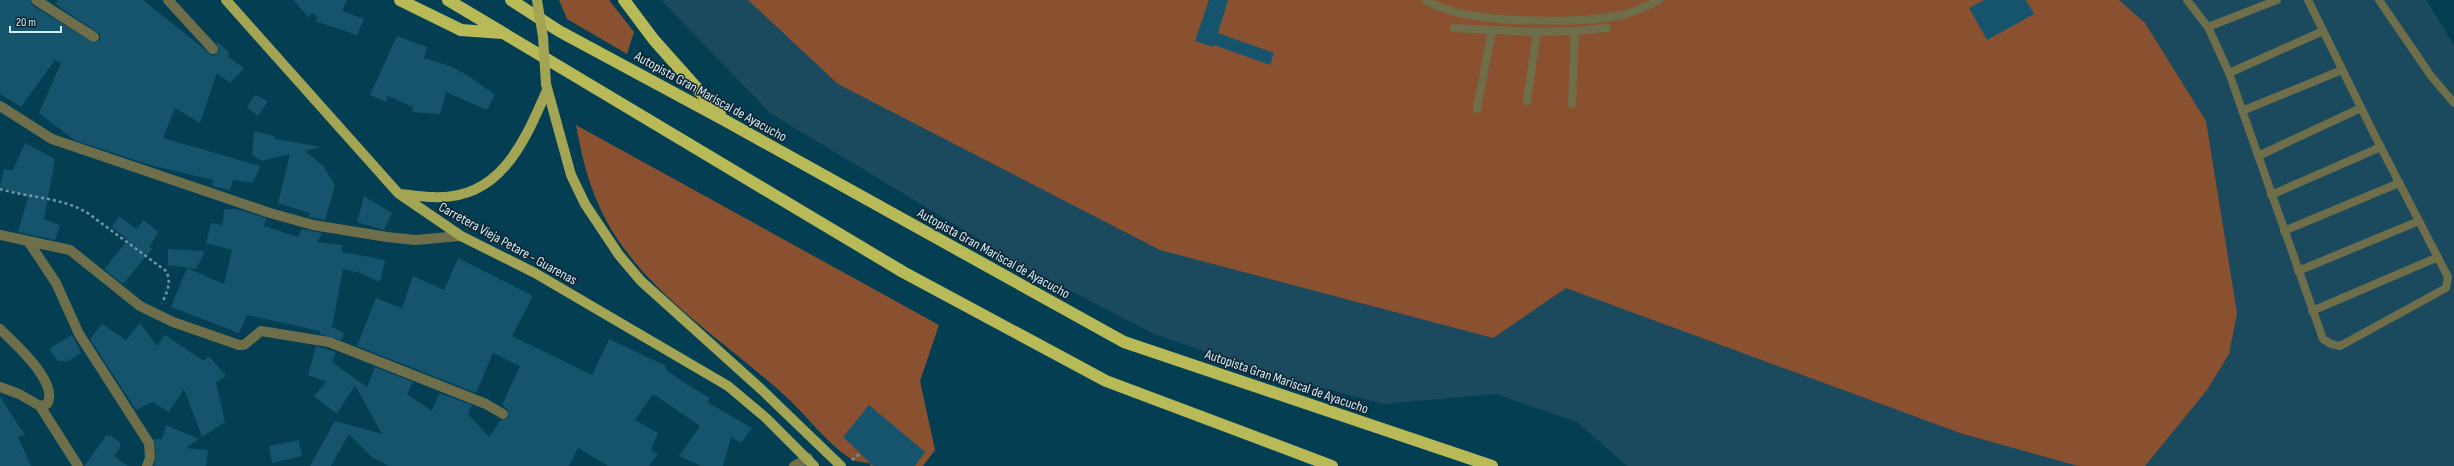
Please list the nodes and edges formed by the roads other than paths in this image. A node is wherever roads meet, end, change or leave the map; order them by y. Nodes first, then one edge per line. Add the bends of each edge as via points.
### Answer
1 (36, 0) edge
2 (168, 0) edge
3 (226, 0) edge
4 (400, 0) edge
5 (448, 0) edge
6 (511, 0) edge
7 (537, 0) edge
8 (624, 0) edge
9 (1426, 0) edge
10 (1659, 0) edge
11 (2187, 0) edge
12 (2277, 0) edge
13 (2308, 0) edge
14 (2380, 0) edge
15 (2385, 4) edge
16 (2208, 27) junction
17 (1454, 28) dead end
18 (1607, 28) dead end
19 (1492, 30) junction
20 (1575, 31) junction
21 (2323, 31) junction
22 (1537, 32) junction
23 (506, 33) junction
24 (94, 37) dead end
25 (213, 49) dead end
26 (2342, 70) junction
27 (2229, 73) junction
28 (547, 87) junction
29 (1527, 101) dead end
30 (2454, 103) edge
31 (1572, 104) dead end
32 (0, 106) edge
33 (2361, 108) junction
34 (1477, 109) dead end
35 (2242, 111) junction
36 (726, 120) junction
37 (2380, 147) junction
38 (2258, 156) junction
39 (2399, 182) junction
40 (398, 193) junction
41 (2271, 196) junction
42 (2419, 221) junction
43 (2284, 231) junction
44 (0, 235) edge
45 (461, 236) junction
46 (28, 241) junction
47 (2438, 256) junction
48 (2298, 271) junction
49 (2312, 311) junction
50 (0, 329) edge
51 (0, 387) edge
52 (40, 406) junction
53 (503, 414) dead end
54 (811, 462) edge
55 (78, 466) edge
56 (147, 466) edge
57 (794, 466) edge
58 (841, 466) edge
59 (1332, 466) edge
60 (1492, 466) edge

1 - 24 street
2 - 25 street
3 - 40 main road, Carretera Vieja Petare - Guarenas
4 - 23 highway via 461,30
5 - 23 highway
6 - 36 highway, Autopista Gran Mariscal de Ayacucho via 558,31
7 - 28 main road, bridge
8 - 36 highway via 654,40
9 - 10 lane via 1456,12 1494,18 1563,22 1623,15
11 - 16 lane
12 - 16 lane
13 - 21 lane
14 - 15 lane
15 - 30 lane via 2431,76
16 - 27 lane
17 - 19 lane
18 - 20 lane
19 - 22 lane
19 - 34 lane
20 - 22 lane
20 - 31 lane
21 - 26 lane
21 - 27 lane
22 - 29 lane
23 - 59 highway via 903,272 1106,381
26 - 33 lane
26 - 35 lane
27 - 35 lane
28 - 40 main road via 521,146 510,163 494,177 477,188 435,198
28 - 58 main road via 571,175 585,204 619,255 641,280
32 - 45 street via 52,139 270,213 313,224 394,238 415,240
33 - 37 lane
33 - 38 lane
35 - 38 lane
36 - 60 highway, Autopista Gran Mariscal de Ayacucho via 1124,342
37 - 39 lane
37 - 41 lane
38 - 41 lane
39 - 42 lane
39 - 43 lane
40 - 45 main road, Carretera Vieja Petare - Guarenas
41 - 43 lane
42 - 47 lane
42 - 48 lane
43 - 48 lane
44 - 46 street
45 - 54 main road, Carretera Vieja Petare - Guarenas via 535,273 728,386 766,418
46 - 53 street via 70,250 140,306 173,322 239,345 244,345 261,331 329,342 486,404
46 - 56 street via 56,283 79,334 149,443 150,458
47 - 49 lane
47 - 49 lane via 2448,277 2446,288 2340,346 2323,339
48 - 49 lane
50 - 52 street via 33,362 50,389 50,400
51 - 52 street
52 - 55 street
54 - 57 street

